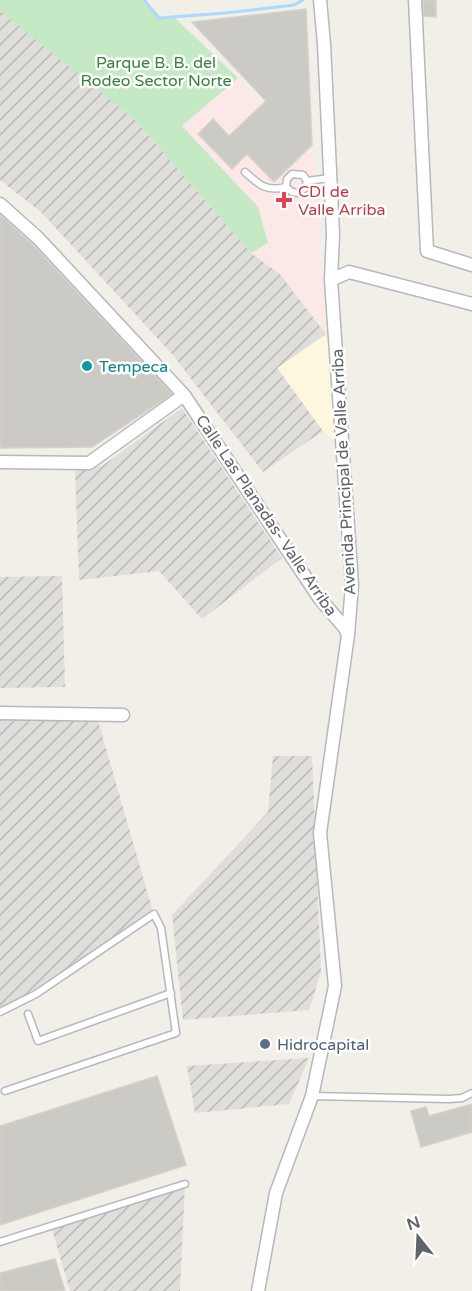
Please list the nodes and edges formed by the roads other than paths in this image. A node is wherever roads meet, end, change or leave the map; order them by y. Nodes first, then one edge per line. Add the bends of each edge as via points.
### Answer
1 (320, 0) edge
2 (415, 0) edge
3 (245, 172) dead end
4 (330, 178) junction
5 (307, 181) junction
6 (286, 187) junction
7 (0, 204) edge
8 (472, 265) edge
9 (331, 276) junction
10 (472, 298) edge
11 (472, 304) edge
12 (184, 395) junction
13 (0, 462) edge
14 (348, 635) junction
15 (0, 713) edge
16 (123, 715) dead end
17 (171, 993) junction
18 (0, 1012) edge
19 (28, 1014) dead end
20 (4, 1092) dead end
21 (472, 1093) edge
22 (312, 1096) junction
23 (185, 1184) dead end
24 (0, 1242) edge
25 (258, 1291) edge

1 - 4 street, Avenida Principal de Valle Arriba
2 - 8 street via 427,250
3 - 6 lane via 266,189
4 - 5 lane
4 - 9 street, Avenida Principal de Valle Arriba
5 - 6 lane via 299,193
5 - 6 lane via 295,173 287,179
7 - 12 street, Calle Las Planadas- Valle Arriba via 38,238
9 - 10 street via 348,267
9 - 11 street via 349,272
9 - 14 street, Avenida Principal de Valle Arriba via 352,585
12 - 13 street via 89,463
12 - 14 street, Calle Las Planadas- Valle Arriba
14 - 22 street, Avenida Principal de Valle Arriba via 320,833 335,986
15 - 16 street
17 - 18 lane via 161,928 154,914 36,994
17 - 19 lane via 38,1041
17 - 20 lane via 176,1033
21 - 22 lane via 449,1099
22 - 25 street, Avenida Principal de Valle Arriba via 276,1193
23 - 24 lane

